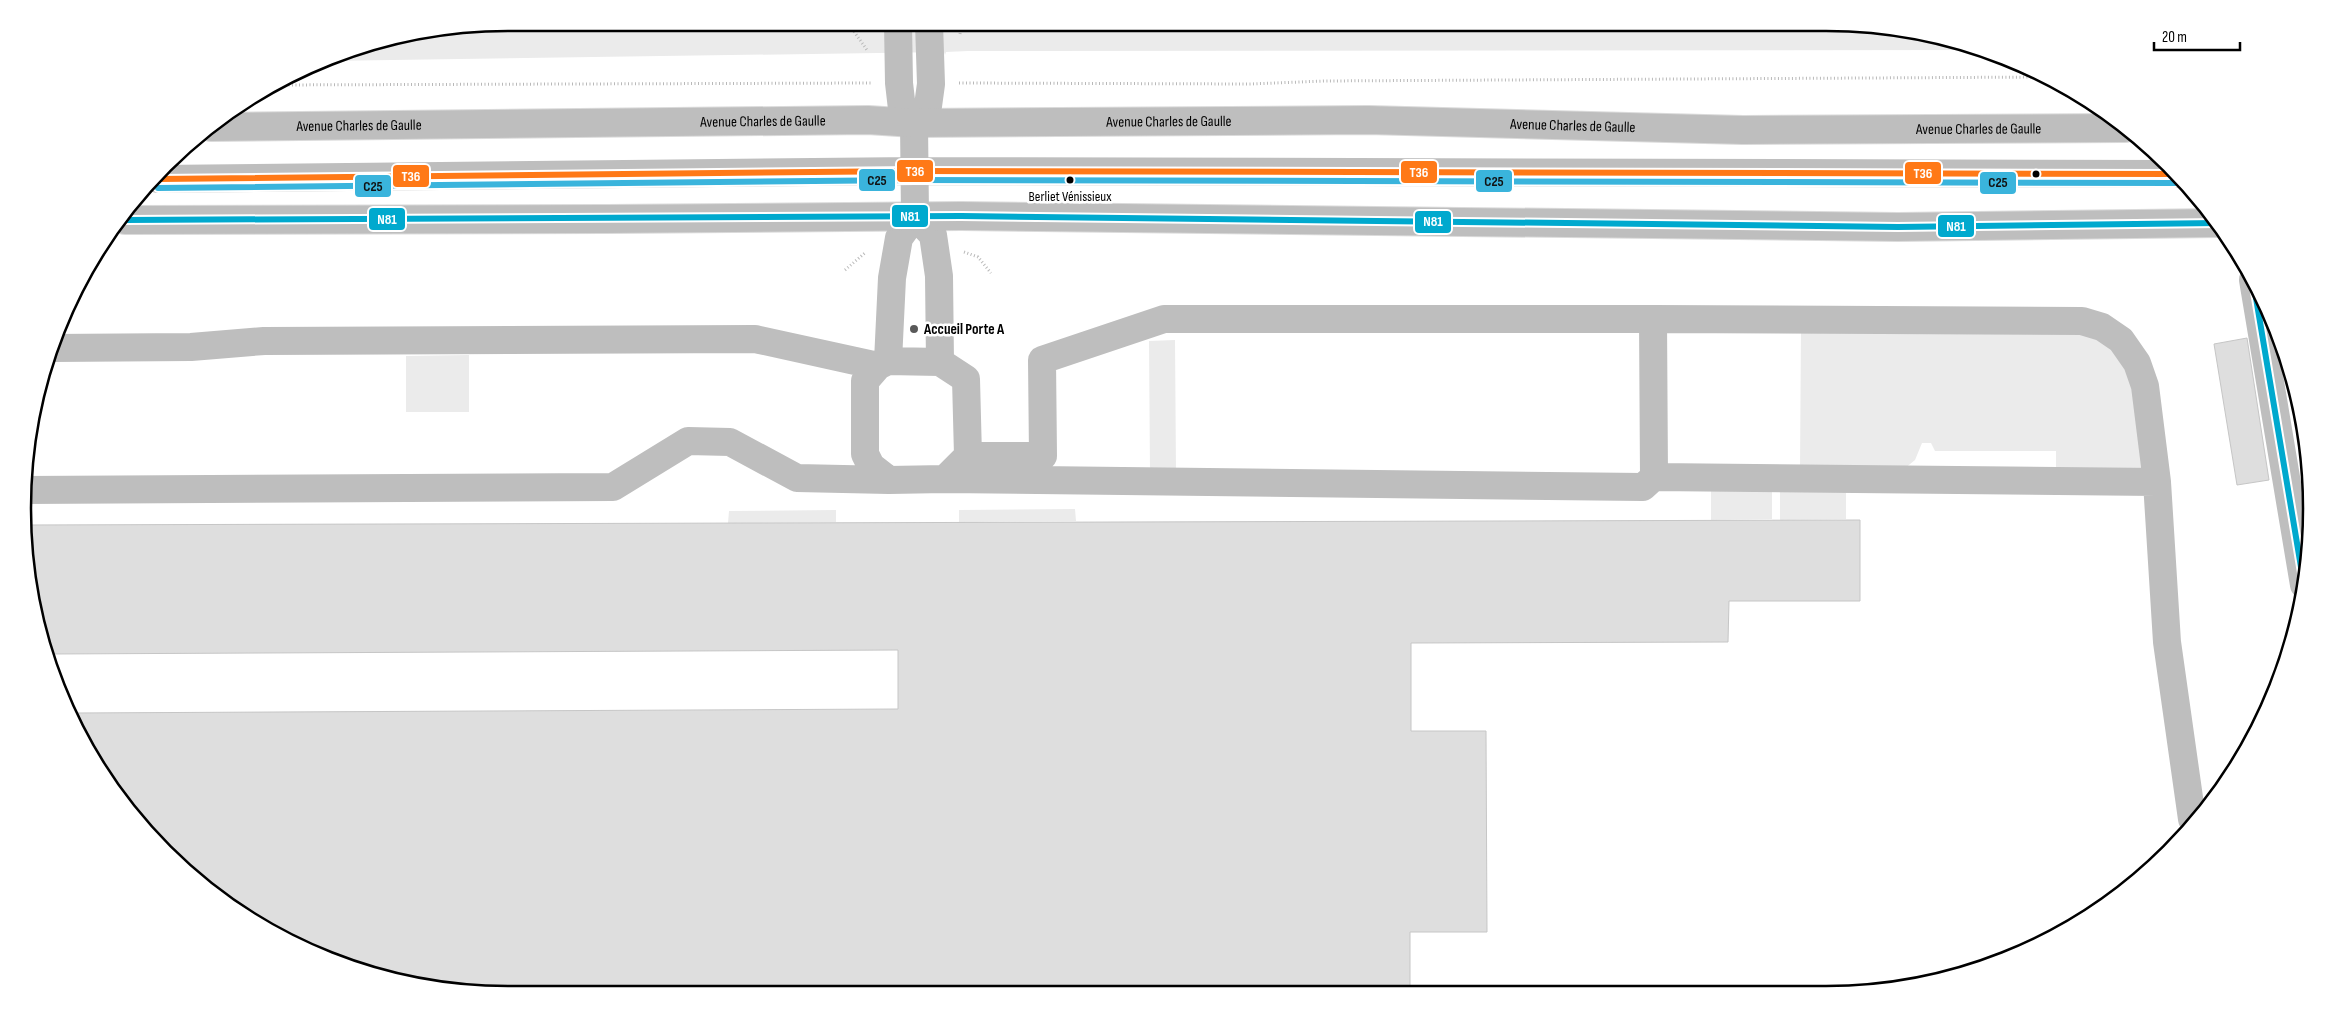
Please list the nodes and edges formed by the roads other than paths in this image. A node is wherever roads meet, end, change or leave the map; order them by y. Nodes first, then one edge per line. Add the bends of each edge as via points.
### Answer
1 (898, 31) edge
2 (915, 31) edge
3 (929, 31) edge
4 (916, 59) junction
5 (899, 83) junction
6 (932, 84) junction
7 (914, 123) junction
8 (222, 127) edge
9 (2113, 128) edge
10 (915, 171) junction
11 (2166, 174) edge
12 (164, 179) edge
13 (915, 216) junction
14 (129, 220) edge
15 (2208, 223) edge
16 (2257, 304) edge
17 (1653, 319) junction
18 (60, 348) edge
19 (940, 362) junction
20 (883, 364) junction
21 (968, 456) junction
22 (1654, 477) junction
23 (945, 479) junction
24 (889, 480) junction
25 (2157, 482) junction
26 (32, 490) edge
27 (2300, 561) edge
28 (2191, 814) edge

1 - 5 main road
2 - 4 main road
3 - 6 main road
4 - 5 main road
4 - 6 main road
5 - 7 main road via 902,108
6 - 7 main road via 928,106
7 - 8 main road, Avenue Charles de Gaulle via 858,120
7 - 9 main road, Avenue Charles de Gaulle via 1368,120 1743,130
7 - 10 main road
10 - 11 main road
10 - 12 main road
10 - 13 main road
13 - 14 main road
13 - 15 main road via 1898,227
13 - 19 main road via 933,235 939,276
13 - 20 main road via 899,238
16 - 27 main road
17 - 21 main road via 1164,319 1042,360 1043,456
17 - 22 main road
17 - 25 main road via 2082,321 2102,327 2121,340 2137,364 2145,386
18 - 20 main road via 191,347 272,341 755,338
19 - 20 main road
19 - 21 main road via 966,380
20 - 24 main road via 865,381 865,454 871,466
21 - 23 main road
22 - 23 main road via 1643,487
22 - 25 main road
23 - 24 main road
24 - 26 main road via 797,478 730,442 688,441 613,487
25 - 28 main road via 2167,642

